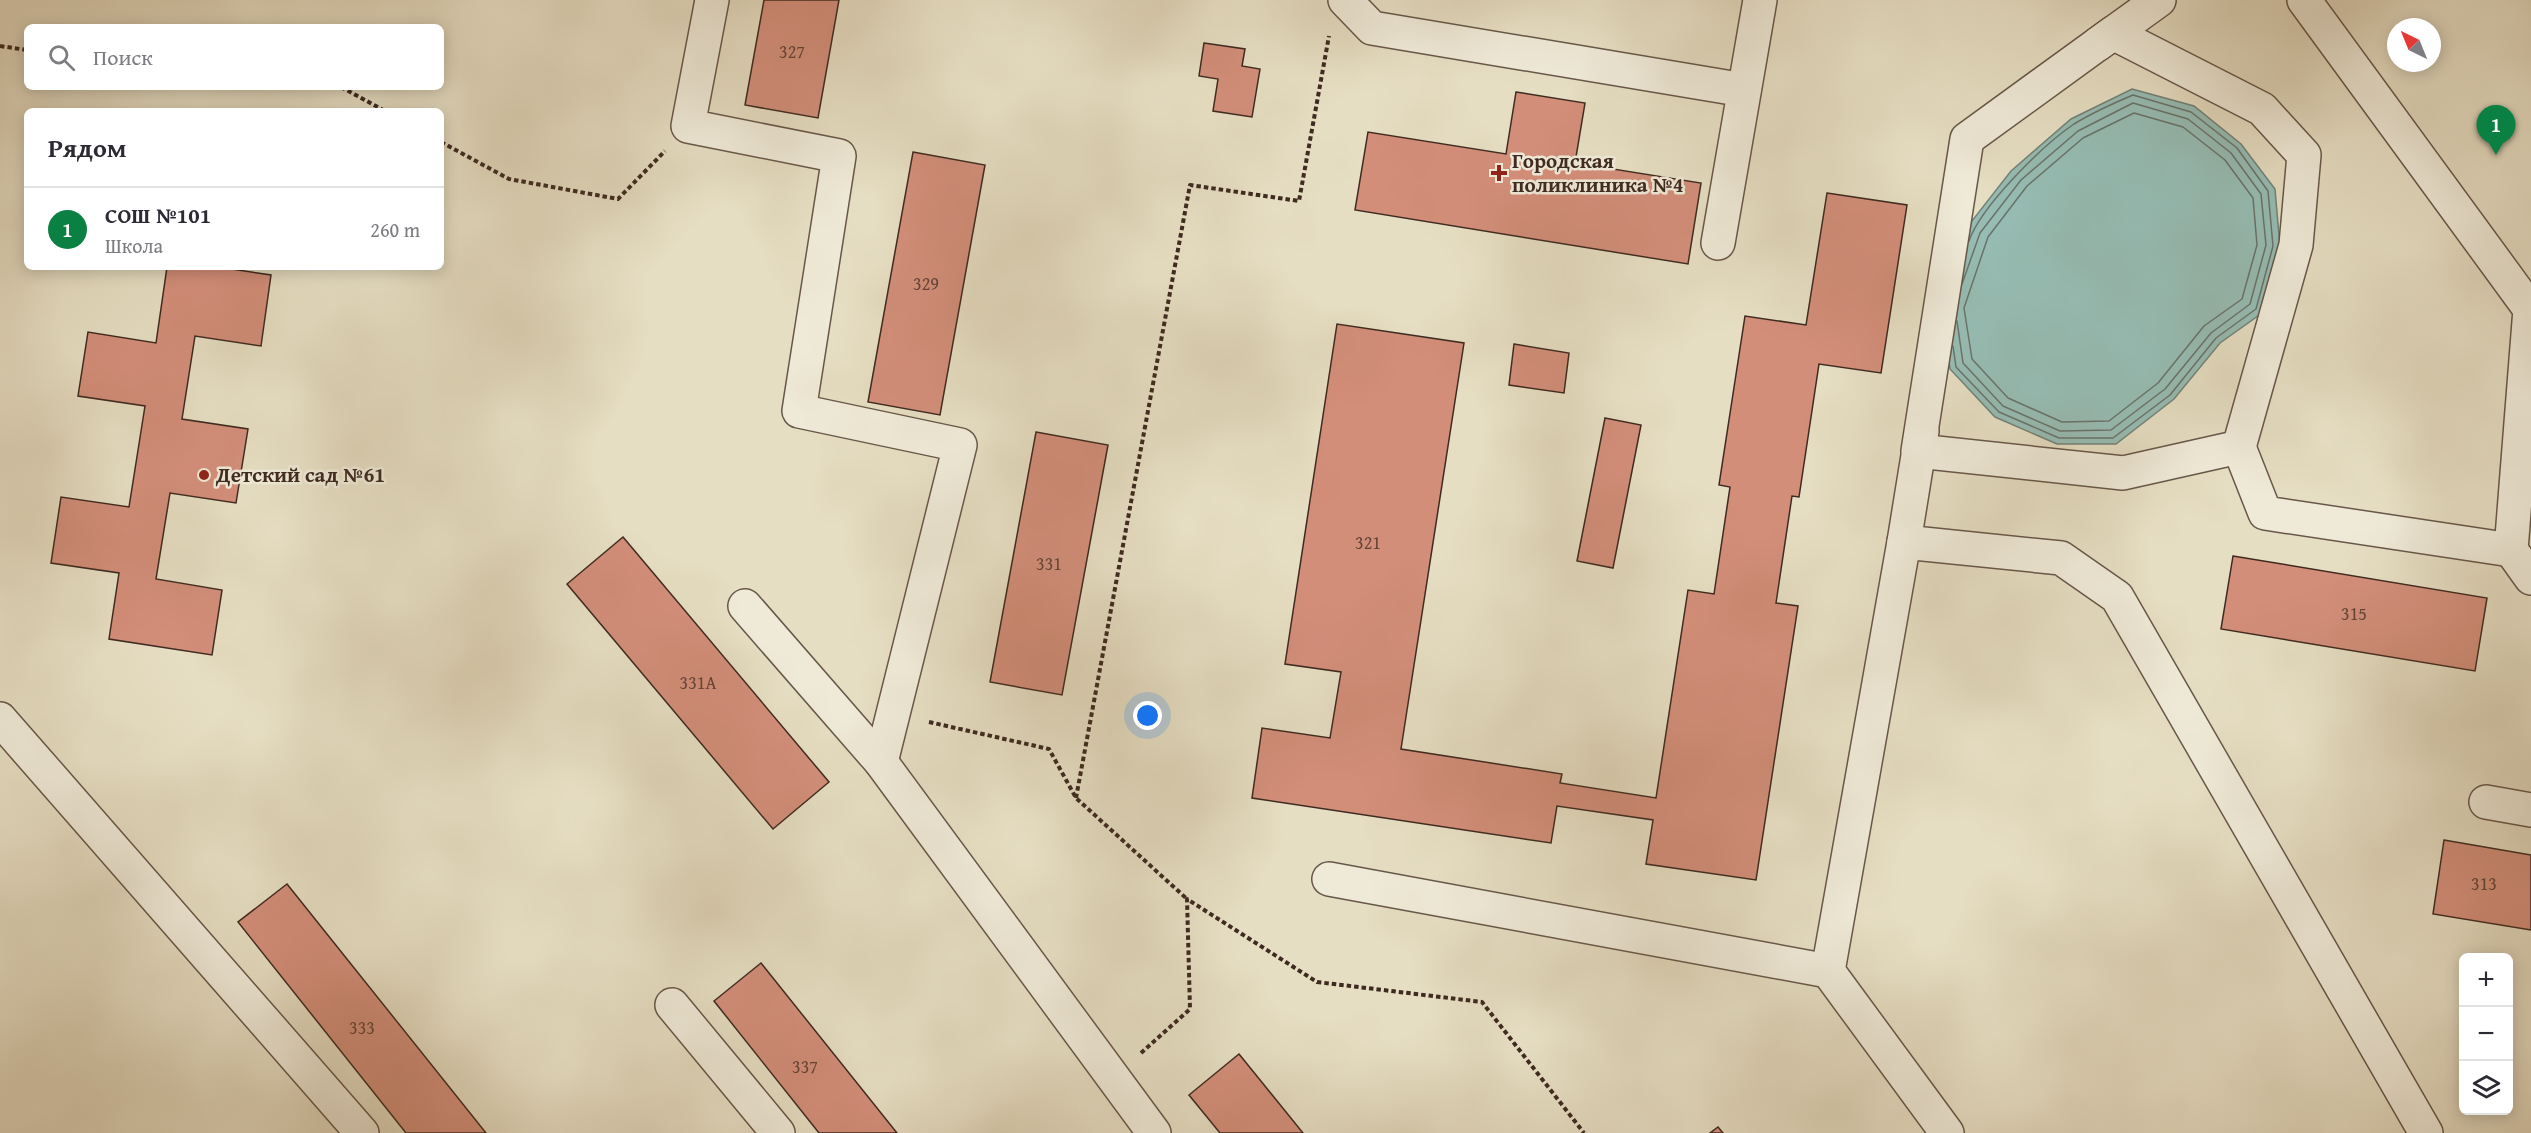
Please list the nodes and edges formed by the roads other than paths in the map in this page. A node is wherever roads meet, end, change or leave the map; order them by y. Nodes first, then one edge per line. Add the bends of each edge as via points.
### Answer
1 (712, 0) edge
2 (1345, 0) edge
3 (1760, 0) edge
4 (2159, 0) edge
5 (2304, 0) edge
6 (2114, 33) junction
7 (1744, 90) junction
8 (1718, 243) dead end
9 (2239, 447) junction
10 (1918, 451) junction
11 (1904, 542) junction
12 (2511, 550) junction
13 (2531, 578) edge
14 (746, 606) dead end
15 (0, 719) edge
16 (882, 762) junction
17 (2486, 802) dead end
18 (2531, 810) edge
19 (1329, 879) dead end
20 (1828, 971) junction
21 (672, 1005) dead end
22 (363, 1133) edge
23 (778, 1133) edge
24 (1154, 1133) edge
25 (1947, 1133) edge
26 (2426, 1133) edge

1 - 16 street via 688,126 840,156 799,411 960,445
2 - 7 street via 1372,28
3 - 7 street
4 - 6 street
5 - 12 street via 2530,309
6 - 9 street via 2262,109 2304,155 2296,245
6 - 10 street via 1967,139
7 - 8 street
9 - 10 street via 2123,473
9 - 12 street via 2265,513
10 - 11 street
11 - 20 street
11 - 26 street via 2061,558 2117,597
12 - 13 street
14 - 16 street
15 - 22 street
16 - 24 street
17 - 18 street
19 - 20 street
20 - 25 street
21 - 23 street

